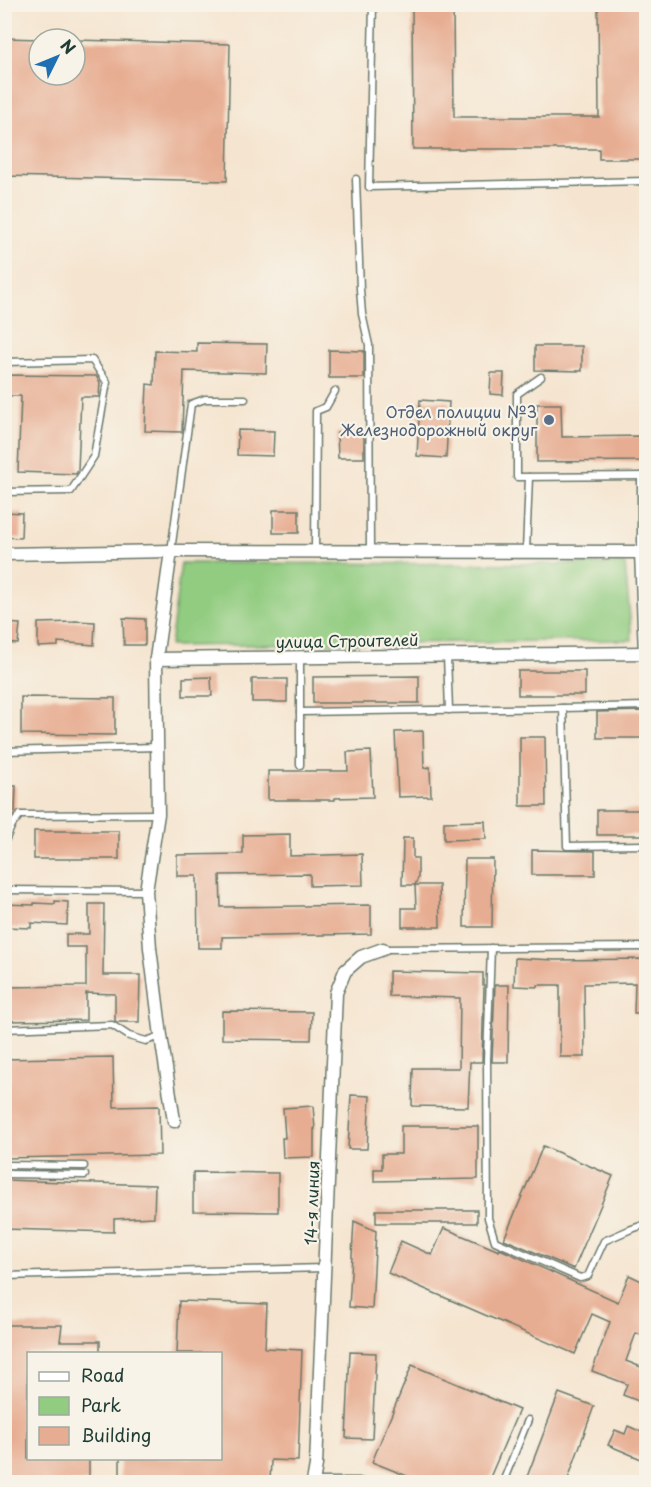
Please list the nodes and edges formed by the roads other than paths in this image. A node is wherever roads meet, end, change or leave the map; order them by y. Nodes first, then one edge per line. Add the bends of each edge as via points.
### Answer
1 (373, 4) edge
2 (356, 180) dead end
3 (646, 182) edge
4 (4, 362) edge
5 (541, 377) dead end
6 (335, 391) dead end
7 (245, 399) dead end
8 (644, 476) edge
9 (529, 477) junction
10 (4, 492) edge
11 (171, 551) junction
12 (315, 551) junction
13 (370, 551) junction
14 (526, 551) junction
15 (644, 552) edge
16 (4, 554) edge
17 (646, 653) edge
18 (447, 656) junction
19 (300, 657) junction
20 (156, 659) junction
21 (646, 706) edge
22 (563, 708) junction
23 (449, 710) junction
24 (300, 712) junction
25 (157, 747) junction
26 (4, 751) edge
27 (300, 765) dead end
28 (158, 814) junction
29 (4, 843) edge
30 (646, 845) edge
31 (4, 890) edge
32 (146, 891) junction
33 (646, 947) edge
34 (491, 948) junction
35 (383, 949) joint
36 (4, 1029) edge
37 (161, 1036) junction
38 (174, 1121) dead end
39 (4, 1165) edge
40 (84, 1166) dead end
41 (4, 1174) edge
42 (85, 1175) dead end
43 (646, 1224) edge
44 (324, 1268) junction
45 (4, 1276) edge
46 (528, 1420) dead end
47 (314, 1481) edge
48 (363, 1482) edge
49 (503, 1482) edge

1 - 3 lane via 369,187
2 - 13 lane via 360,289 369,345
4 - 10 lane via 92,360 107,382 94,456 71,490
5 - 9 lane via 517,394 517,477
6 - 12 lane via 326,407 316,411
7 - 11 lane via 205,399 191,404
8 - 9 lane
8 - 15 lane
9 - 14 lane
11 - 12 street
11 - 16 street
11 - 20 street
12 - 13 street
13 - 14 street
14 - 15 street
15 - 17 street
17 - 18 street, улица Строителей
17 - 21 lane
18 - 19 street, улица Строителей
18 - 23 lane
19 - 20 street, улица Строителей
19 - 24 lane
20 - 25 street
21 - 22 lane
22 - 23 lane
22 - 30 lane via 567,846
23 - 24 lane
24 - 27 lane
25 - 26 lane
25 - 28 street
28 - 29 lane via 20,815
28 - 32 street
31 - 32 lane
32 - 37 street
33 - 34 lane
34 - 35 lane
34 - 43 lane via 488,1218 495,1241 580,1278 588,1276 604,1241
35 - 44 street, 14-я линия via 361,957 345,971 336,993
36 - 37 lane via 112,1025 146,1041
37 - 38 street
39 - 40 lane
41 - 42 lane
44 - 45 lane
44 - 47 street, 14-я линия
46 - 49 lane
47 - 48 lane

